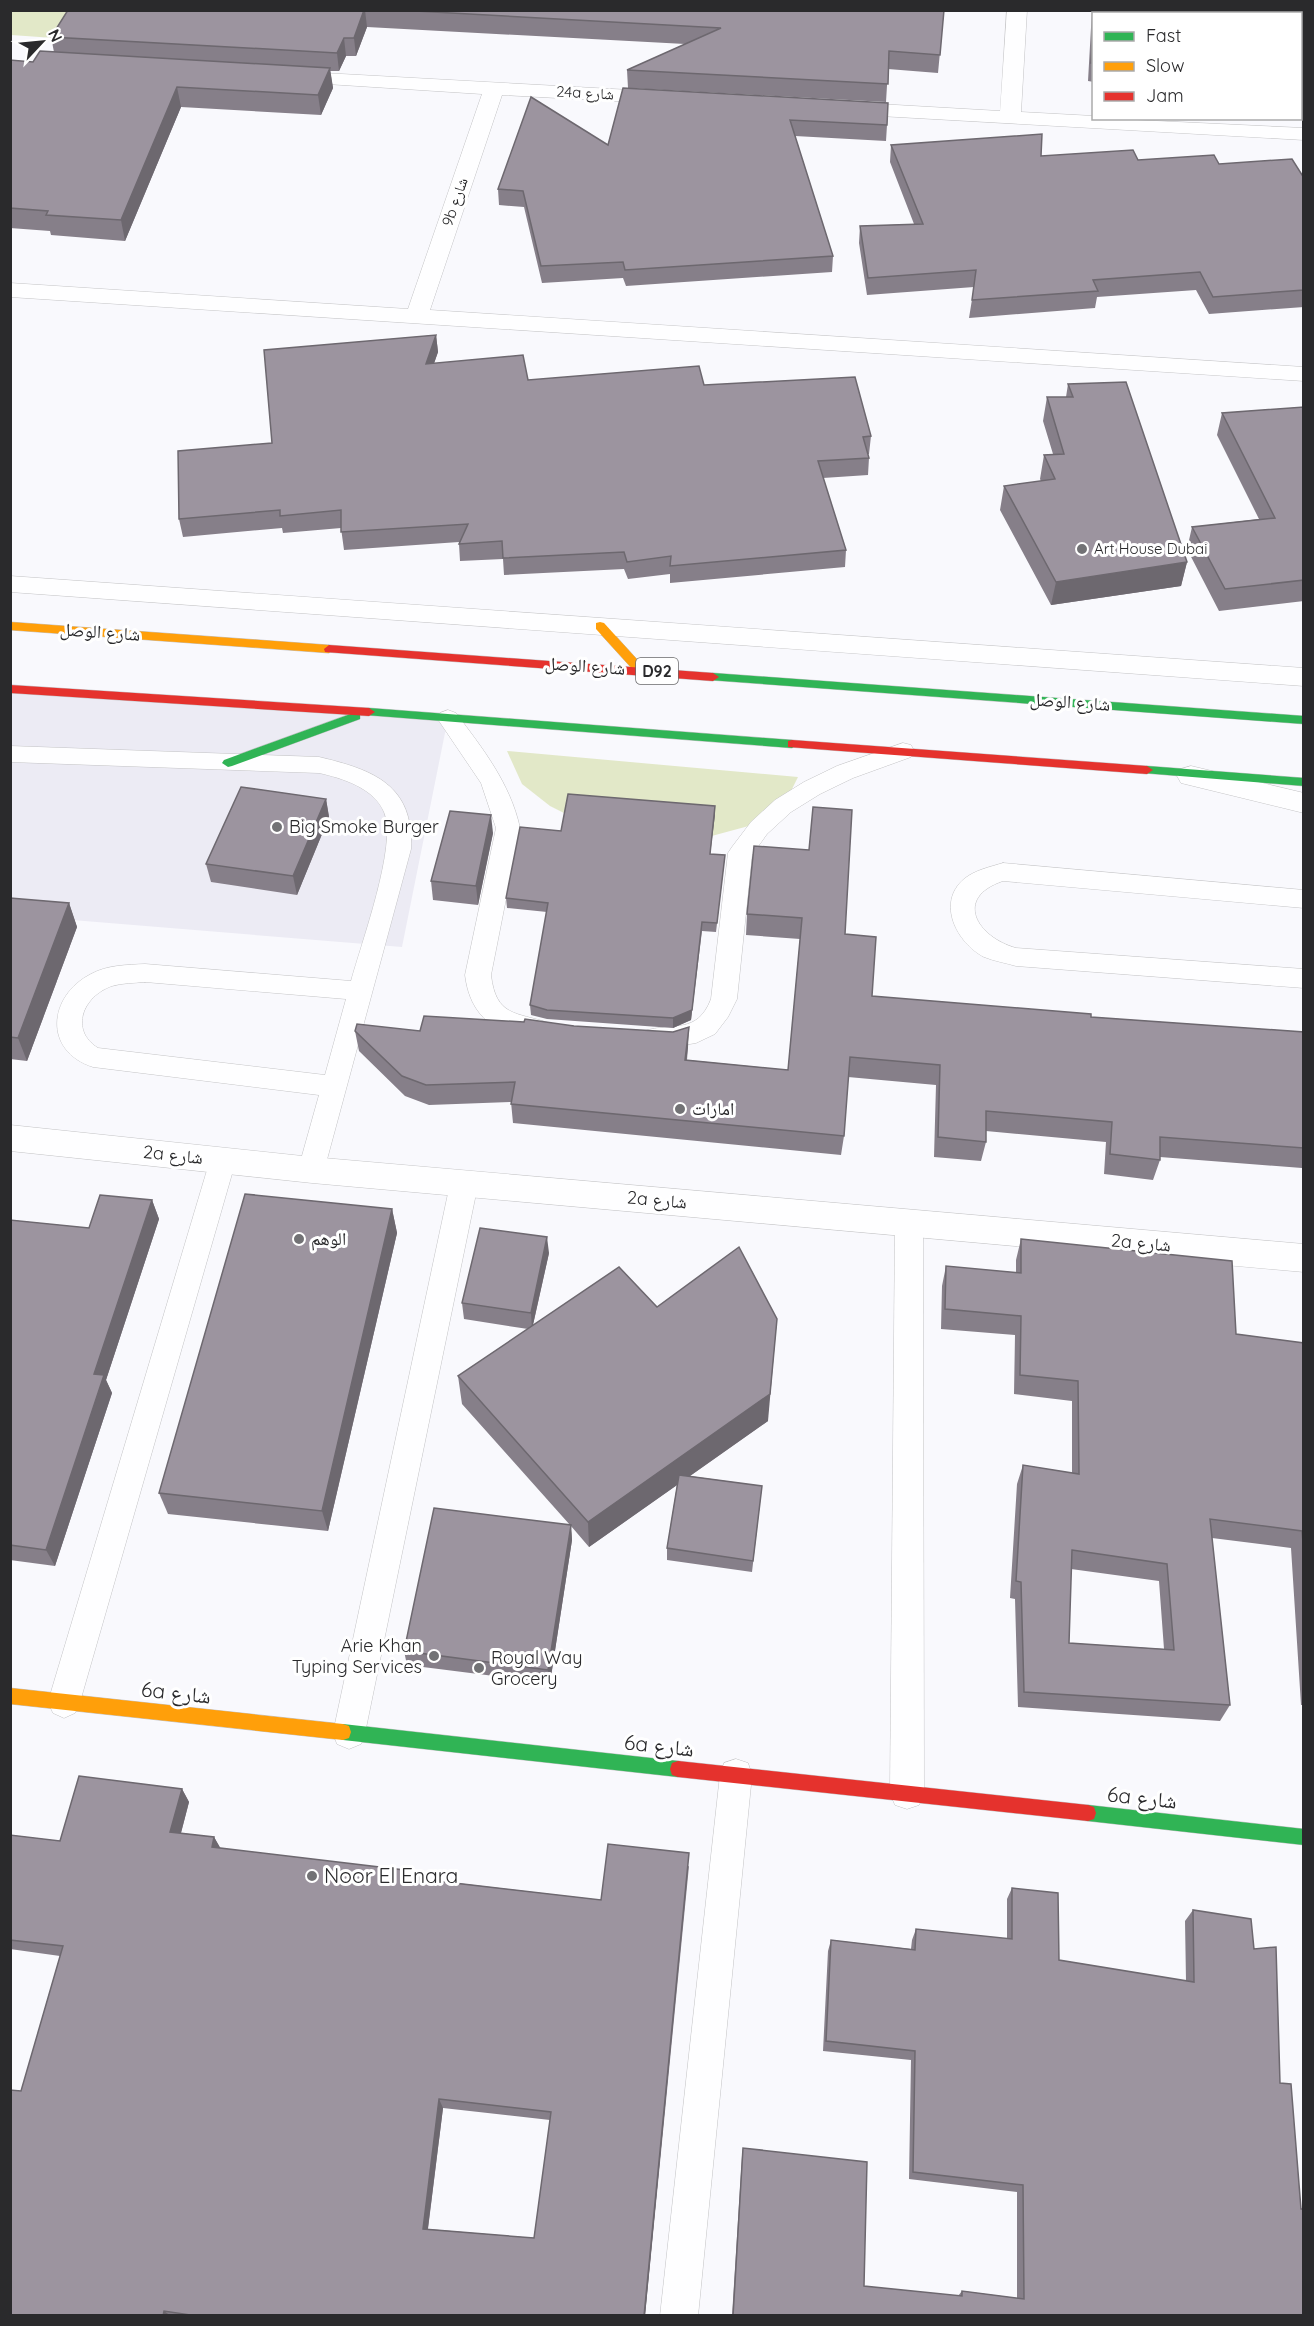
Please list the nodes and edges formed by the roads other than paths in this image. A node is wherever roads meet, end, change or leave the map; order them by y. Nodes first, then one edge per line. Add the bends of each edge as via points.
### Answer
1 (1017, 10) edge
2 (270, 76) edge
3 (494, 88) junction
4 (683, 99) edge
5 (823, 106) edge
6 (1010, 117) junction
7 (1304, 134) edge
8 (10, 290) edge
9 (417, 315) junction
10 (1304, 374) edge
11 (10, 584) edge
12 (10, 626) edge
13 (600, 626) junction
14 (640, 669) junction
15 (1304, 677) edge
16 (10, 689) edge
17 (366, 712) junction
18 (448, 718) junction
19 (1304, 720) edge
20 (903, 752) junction
21 (10, 754) edge
22 (228, 763) junction
23 (1181, 774) junction
24 (1304, 782) edge
25 (1304, 803) edge
26 (1304, 899) edge
27 (1304, 980) edge
28 (360, 991) junction
29 (566, 1032) edge
30 (626, 1036) edge
31 (335, 1087) junction
32 (10, 1138) edge
33 (223, 1160) junction
34 (312, 1170) junction
35 (464, 1184) junction
36 (909, 1222) junction
37 (1304, 1258) edge
38 (10, 1696) edge
39 (64, 1702) junction
40 (349, 1733) junction
41 (736, 1775) junction
42 (908, 1793) junction
43 (1304, 1837) edge
44 (679, 2316) edge

1 - 6 street
2 - 3 street, 24a شارع
3 - 4 street, 24a شارع
3 - 9 street, 9b شارع
5 - 6 street
6 - 7 street
8 - 9 street
9 - 10 street
11 - 13 street
12 - 14 main road, شارع الوصل / D92
13 - 14 main road
13 - 15 street
14 - 19 main road, شارع الوصل / D92
16 - 17 main road
17 - 18 main road
17 - 22 main road
18 - 20 main road
18 - 29 lane via 496,783 505,804 508,828 478,975 479,993 489,1010 507,1023
20 - 23 main road
20 - 30 lane via 812,788 783,806 740,853 724,999 720,1013 708,1026 673,1040
21 - 22 lane
22 - 28 lane via 319,765 349,772 374,785 391,803 400,825 399,849
23 - 24 main road
23 - 25 street
26 - 27 lane via 1003,872 982,878 969,890 962,905 964,922 975,938 1016,957
28 - 31 lane
28 - 31 lane via 122,974 99,981 70,1012 69,1030 76,1046 93,1057
31 - 34 lane
32 - 33 street, 2a شارع
33 - 34 street, 2a شارع
33 - 39 lane
34 - 35 street, 2a شارع
35 - 36 street, 2a شارع
35 - 40 lane
36 - 37 street, 2a شارع
36 - 42 lane
38 - 39 main road, 6a شارع
39 - 40 main road, 6a شارع
40 - 41 main road, 6a شارع
41 - 42 main road, 6a شارع
41 - 44 lane
42 - 43 main road, 6a شارع

